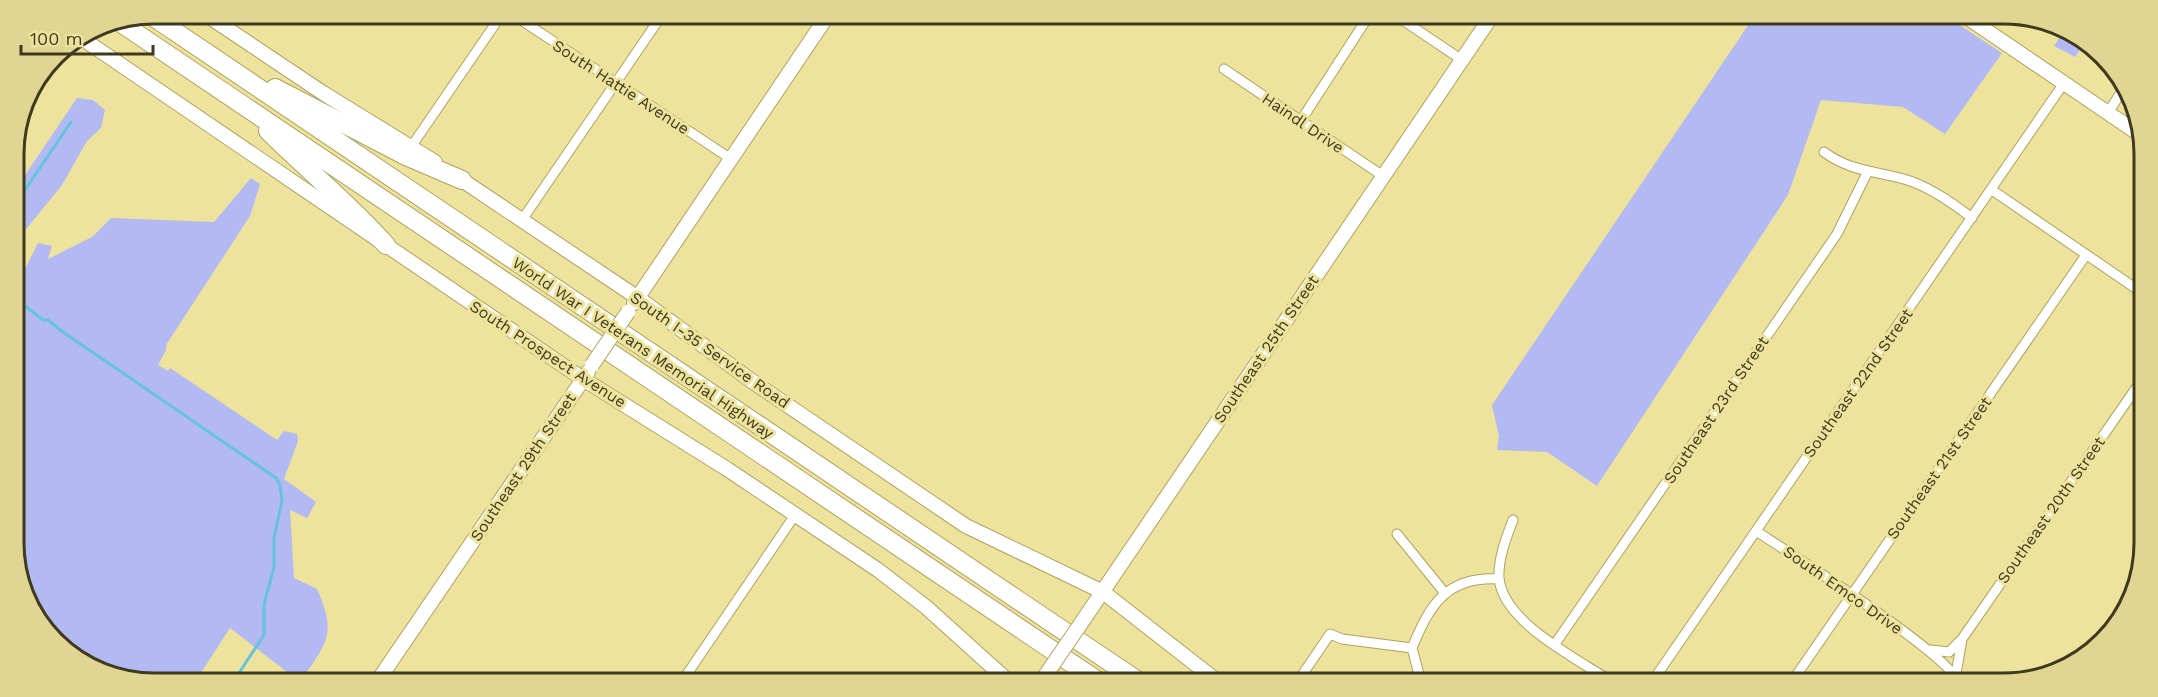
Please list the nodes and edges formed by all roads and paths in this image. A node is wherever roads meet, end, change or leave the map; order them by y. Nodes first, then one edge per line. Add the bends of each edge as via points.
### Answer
1 (164, 24) edge
2 (220, 24) edge
3 (495, 24) edge
4 (527, 24) edge
5 (656, 24) edge
6 (822, 24) edge
7 (1363, 24) edge
8 (1408, 24) edge
9 (1486, 24) edge
10 (1977, 24) edge
11 (126, 26) edge
12 (87, 42) edge
13 (1462, 60) junction
14 (224, 65) junction
15 (1224, 69) dead end
16 (2064, 83) junction
17 (616, 84) junction
18 (2120, 94) edge
19 (242, 104) junction
20 (2108, 113) junction
21 (1300, 122) junction
22 (2132, 129) edge
23 (411, 147) junction
24 (1824, 152) dead end
25 (731, 159) junction
26 (1868, 171) junction
27 (1383, 176) junction
28 (462, 180) junction
29 (1992, 190) junction
30 (1972, 218) junction
31 (522, 220) junction
32 (386, 245) junction
33 (2086, 255) junction
34 (2134, 287) edge
35 (638, 298) junction
36 (583, 379) junction
37 (2134, 391) edge
38 (795, 515) junction
39 (1513, 520) dead end
40 (1756, 531) junction
41 (1397, 534) dead end
42 (1499, 579) junction
43 (1103, 592) junction
44 (1444, 592) junction
45 (1851, 595) junction
46 (1962, 639) junction
47 (1555, 644) junction
48 (1412, 648) junction
49 (1929, 650) junction
50 (1949, 652) joint
51 (382, 673) edge
52 (688, 673) edge
53 (999, 673) edge
54 (1047, 673) edge
55 (1086, 673) edge
56 (1126, 673) edge
57 (1207, 673) edge
58 (1303, 673) edge
59 (1419, 673) edge
60 (1598, 673) edge
61 (1658, 673) edge
62 (1798, 673) edge
63 (1952, 673) edge
64 (1959, 673) edge

1 - 14 highway, World War I Veterans Memorial Highway
2 - 23 main road, South I-35 Service Road
3 - 23 street
4 - 17 street, South Hattie Avenue
5 - 17 street
6 - 25 main road, Southeast 29th Street
7 - 21 street
8 - 13 street
9 - 13 main road, Southeast 25th Street
10 - 16 main road
11 - 19 highway, World War I Veterans Memorial Highway
12 - 32 main road, South Prospect Avenue
13 - 27 main road, Southeast 25th Street
14 - 28 highway
14 - 56 highway, World War I Veterans Memorial Highway
15 - 21 street, Haindl Drive
16 - 20 main road
16 - 29 street, Southeast 22nd Street
17 - 25 street, South Hattie Avenue
17 - 31 street
18 - 20 street
19 - 32 highway
19 - 55 highway, World War I Veterans Memorial Highway
20 - 22 main road
21 - 27 street, Haindl Drive
23 - 28 main road, South I-35 Service Road
24 - 26 street via 1842,165
25 - 35 main road, Southeast 29th Street
26 - 30 street via 1910,181
26 - 47 street, Southeast 23rd Street via 1837,234
27 - 43 main road, Southeast 25th Street
28 - 31 main road, South I-35 Service Road
29 - 30 street, Southeast 22nd Street
29 - 33 street
30 - 40 street, Southeast 22nd Street
31 - 35 main road, South I-35 Service Road
32 - 36 main road, South Prospect Avenue
33 - 34 street
33 - 45 street, Southeast 21st Street
35 - 36 main road, Southeast 29th Street, bridge
35 - 43 main road, South I-35 Service Road via 756,384 966,526
36 - 38 main road, South Prospect Avenue
36 - 51 main road, Southeast 29th Street
37 - 46 street, Southeast 20th Street
38 - 52 street
38 - 53 main road, South Prospect Avenue via 906,591
39 - 42 street
40 - 45 street, South Emco Drive
40 - 61 street, Southeast 22nd Street
41 - 44 street
42 - 44 street via 1481,578
42 - 47 street via 1510,606 1523,622
43 - 54 main road, Southeast 25th Street, bridge
43 - 57 main road, South I-35 Service Road
44 - 48 street via 1427,615
45 - 49 street, South Emco Drive
45 - 62 street, Southeast 21st Street
46 - 50 street, Southeast 20th Street
46 - 64 street, Southeast 20th Street
47 - 60 street
48 - 58 street via 1330,634
48 - 59 street
49 - 50 street, South Emco Drive
49 - 63 street, South Emco Drive

